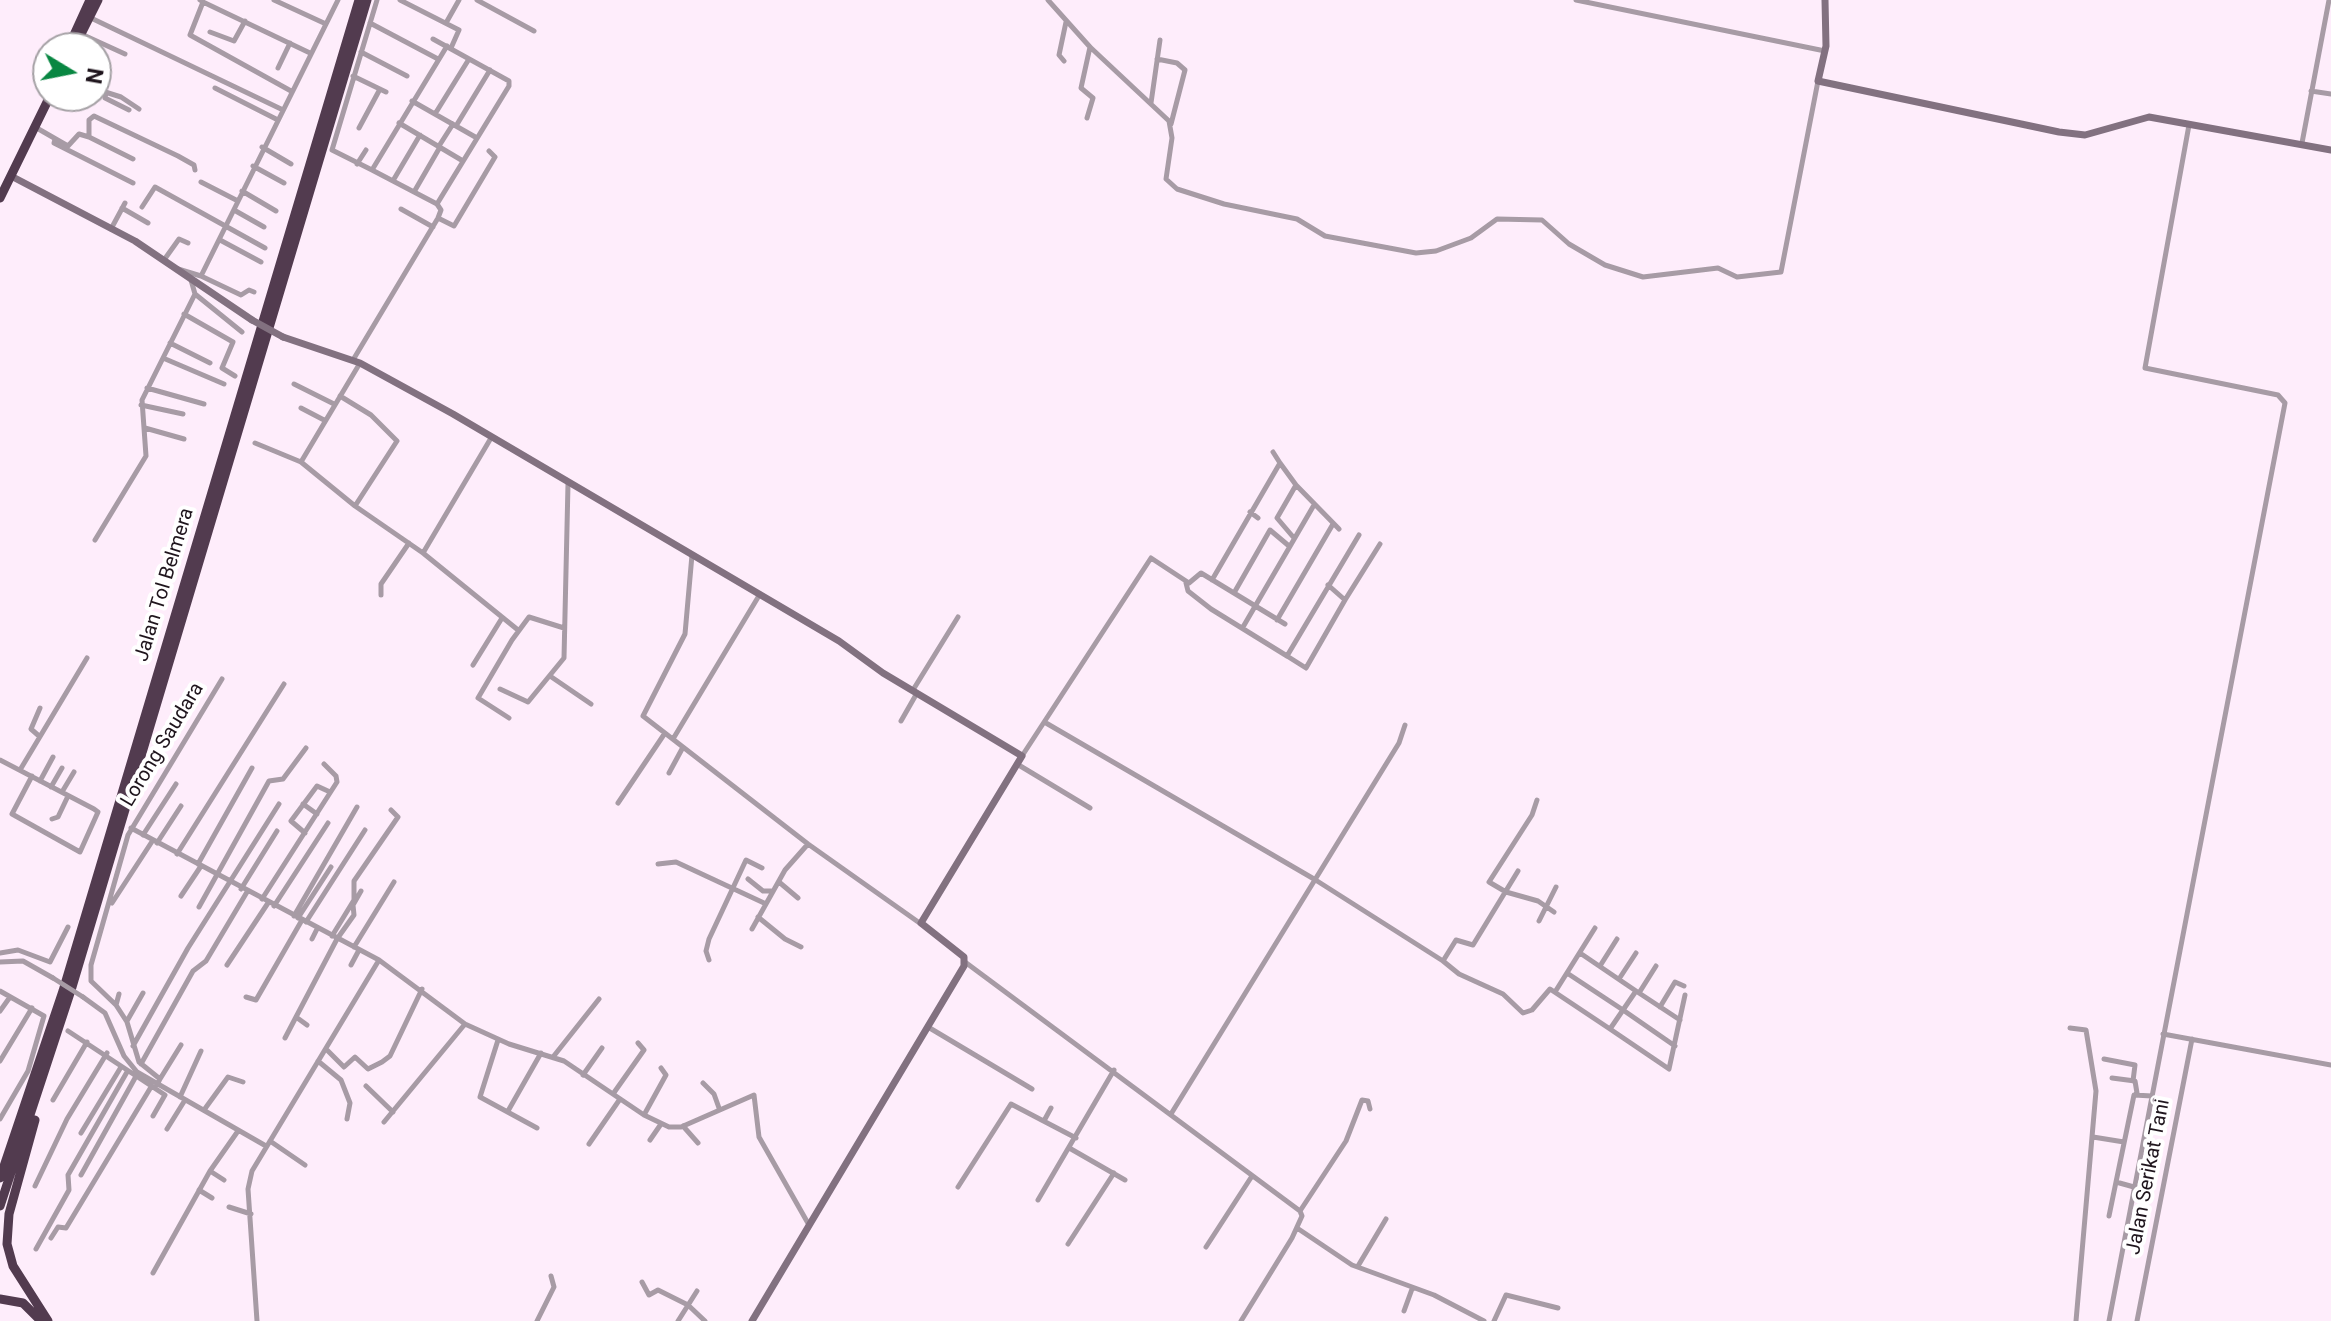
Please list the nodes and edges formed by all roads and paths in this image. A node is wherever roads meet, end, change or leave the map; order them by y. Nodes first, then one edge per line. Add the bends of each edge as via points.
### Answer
1 (90, 0) edge
2 (98, 0) edge
3 (274, 0) edge
4 (338, 0) edge
5 (359, 0) edge
6 (367, 0) edge
7 (377, 0) edge
8 (400, 0) edge
9 (459, 0) edge
10 (477, 0) edge
11 (1048, 0) edge
12 (1576, 0) edge
13 (1825, 0) edge
14 (2329, 0) edge
15 (202, 1) edge
16 (486, 2) edge
17 (90, 17) junction
18 (245, 21) junction
19 (1066, 21) junction
20 (370, 23) junction
21 (446, 23) junction
22 (326, 24) junction
23 (534, 31) dead end
24 (78, 32) edge
25 (79, 32) edge
26 (210, 32) dead end
27 (433, 39) dead end
28 (1160, 40) dead end
29 (290, 43) junction
30 (449, 47) junction
31 (1090, 47) junction
32 (112, 48) edge
33 (1825, 51) junction
34 (361, 52) junction
35 (310, 53) junction
36 (125, 54) dead end
37 (438, 59) junction
38 (469, 59) junction
39 (1157, 59) junction
40 (1064, 61) dead end
41 (278, 68) dead end
42 (490, 70) junction
43 (353, 76) junction
44 (407, 76) dead end
45 (1818, 81) junction
46 (215, 88) dead end
47 (291, 91) junction
48 (2311, 91) junction
49 (2331, 94) edge
50 (112, 95) edge
51 (412, 101) junction
52 (112, 103) edge
53 (1151, 104) junction
54 (139, 109) dead end
55 (281, 109) junction
56 (129, 110) dead end
57 (37, 112) edge
58 (42, 112) edge
59 (435, 114) junction
60 (1087, 118) dead end
61 (276, 119) junction
62 (399, 123) junction
63 (454, 125) junction
64 (1170, 125) junction
65 (2189, 125) junction
66 (35, 127) junction
67 (359, 128) dead end
68 (420, 135) junction
69 (89, 137) junction
70 (477, 138) junction
71 (55, 139) junction
72 (2302, 141) junction
73 (262, 147) junction
74 (440, 147) junction
75 (366, 150) dead end
76 (2331, 150) edge
77 (489, 151) dead end
78 (133, 159) dead end
79 (463, 161) junction
80 (291, 164) dead end
81 (357, 164) junction
82 (253, 166) junction
83 (195, 170) dead end
84 (372, 170) junction
85 (9, 174) junction
86 (394, 179) junction
87 (201, 182) dead end
88 (133, 183) dead end
89 (284, 183) dead end
90 (0, 186) edge
91 (242, 191) junction
92 (414, 192) junction
93 (0, 198) edge
94 (238, 201) junction
95 (437, 204) junction
96 (142, 207) dead end
97 (401, 209) dead end
98 (234, 210) junction
99 (276, 211) dead end
100 (438, 218) junction
101 (148, 223) dead end
102 (226, 227) junction
103 (264, 227) dead end
104 (433, 227) junction
105 (111, 229) junction
106 (220, 240) junction
107 (188, 243) dead end
108 (265, 248) dead end
109 (164, 260) junction
110 (261, 262) dead end
111 (177, 269) junction
112 (201, 276) junction
113 (191, 280) junction
114 (254, 292) dead end
115 (195, 294) junction
116 (184, 314) junction
117 (242, 332) dead end
118 (170, 343) junction
119 (163, 358) junction
120 (356, 362) junction
121 (210, 363) dead end
122 (235, 376) dead end
123 (224, 384) dead end
124 (294, 384) dead end
125 (147, 388) junction
126 (340, 396) junction
127 (204, 404) dead end
128 (334, 404) junction
129 (141, 405) junction
130 (301, 408) dead end
131 (183, 414) dead end
132 (324, 420) junction
133 (145, 428) junction
134 (491, 438) junction
135 (184, 439) dead end
136 (255, 443) dead end
137 (1273, 452) dead end
138 (301, 462) junction
139 (1280, 463) junction
140 (568, 484) junction
141 (1296, 485) junction
142 (1314, 505) junction
143 (355, 506) junction
144 (1250, 512) junction
145 (1258, 518) dead end
146 (1264, 523) dead end
147 (1333, 524) junction
148 (1339, 529) dead end
149 (1270, 530) junction
150 (1359, 535) dead end
151 (1294, 538) junction
152 (95, 540) dead end
153 (409, 543) junction
154 (1380, 544) dead end
155 (1289, 546) junction
156 (423, 553) junction
157 (692, 554) junction
158 (1212, 580) junction
159 (1185, 582) junction
160 (1328, 585) junction
161 (1234, 593) junction
162 (760, 594) junction
163 (381, 595) dead end
164 (1345, 600) junction
165 (1255, 606) junction
166 (958, 617) dead end
167 (502, 618) junction
168 (1277, 620) junction
169 (1285, 624) dead end
170 (1243, 627) junction
171 (564, 629) junction
172 (518, 630) junction
173 (1287, 656) junction
174 (87, 658) dead end
175 (473, 665) dead end
176 (550, 676) junction
177 (222, 679) dead end
178 (284, 684) dead end
179 (500, 689) dead end
180 (915, 691) junction
181 (591, 704) dead end
182 (40, 708) dead end
183 (509, 718) dead end
184 (901, 721) dead end
185 (1046, 723) junction
186 (1405, 725) dead end
187 (665, 733) junction
188 (39, 736) junction
189 (673, 739) junction
190 (306, 748) dead end
191 (682, 749) junction
192 (53, 757) dead end
193 (1020, 760) junction
194 (1, 763) edge
195 (324, 764) dead end
196 (62, 768) dead end
197 (252, 768) dead end
198 (20, 770) junction
199 (74, 772) dead end
200 (669, 773) dead end
201 (32, 776) junction
202 (39, 781) junction
203 (176, 784) dead end
204 (51, 787) junction
205 (62, 792) junction
206 (330, 792) junction
207 (68, 796) junction
208 (1537, 800) dead end
209 (618, 803) dead end
210 (279, 804) dead end
211 (303, 804) junction
212 (181, 806) dead end
213 (357, 807) dead end
214 (1090, 808) dead end
215 (391, 810) dead end
216 (317, 814) junction
217 (52, 819) dead end
218 (328, 823) dead end
219 (131, 828) junction
220 (365, 830) dead end
221 (277, 831) dead end
222 (305, 833) junction
223 (143, 835) junction
224 (155, 842) junction
225 (808, 844) junction
226 (177, 854) junction
227 (658, 864) dead end
228 (200, 865) junction
229 (331, 867) dead end
230 (762, 868) dead end
231 (1518, 871) dead end
232 (218, 875) junction
233 (748, 879) dead end
234 (1314, 879) junction
235 (394, 882) dead end
236 (779, 882) junction
237 (229, 883) junction
238 (1556, 887) dead end
239 (733, 888) junction
240 (244, 891) junction
241 (361, 891) dead end
242 (772, 891) junction
243 (1506, 892) junction
244 (181, 896) dead end
245 (798, 898) dead end
246 (268, 903) junction
247 (764, 903) junction
248 (199, 907) dead end
249 (1547, 907) junction
250 (109, 908) junction
251 (1554, 912) dead end
252 (758, 917) junction
253 (300, 919) junction
254 (1539, 921) dead end
255 (921, 924) junction
256 (68, 927) dead end
257 (1595, 928) dead end
258 (317, 929) junction
259 (752, 929) dead end
260 (335, 937) junction
261 (312, 939) dead end
262 (1617, 939) dead end
263 (801, 947) dead end
264 (357, 948) junction
265 (0, 953) edge
266 (1580, 953) junction
267 (1636, 953) dead end
268 (379, 960) junction
269 (709, 960) dead end
270 (1443, 961) junction
271 (0, 962) edge
272 (965, 962) junction
273 (227, 965) dead end
274 (351, 965) dead end
275 (1600, 966) junction
276 (1656, 966) dead end
277 (1567, 973) junction
278 (1619, 979) junction
279 (1684, 986) dead end
280 (422, 989) junction
281 (0, 991) edge
282 (1555, 992) junction
283 (1637, 992) junction
284 (143, 993) dead end
285 (119, 994) dead end
286 (1685, 995) dead end
287 (10, 997) junction
288 (246, 997) dead end
289 (599, 999) dead end
290 (116, 1005) junction
291 (1660, 1007) junction
292 (32, 1008) junction
293 (1623, 1010) junction
294 (0, 1011) edge
295 (296, 1017) junction
296 (1680, 1020) junction
297 (127, 1022) junction
298 (465, 1024) junction
299 (307, 1025) dead end
300 (928, 1027) junction
301 (2070, 1028) dead end
302 (1610, 1029) junction
303 (68, 1031) dead end
304 (2166, 1035) junction
305 (285, 1038) dead end
306 (2192, 1039) junction
307 (498, 1040) junction
308 (87, 1042) junction
309 (638, 1043) dead end
310 (181, 1045) dead end
311 (133, 1046) junction
312 (1675, 1046) junction
313 (602, 1048) dead end
314 (326, 1049) junction
315 (201, 1051) dead end
316 (107, 1053) junction
317 (541, 1053) junction
318 (553, 1057) junction
319 (2104, 1059) dead end
320 (0, 1061) edge
321 (318, 1061) junction
322 (49, 1062) junction
323 (141, 1064) junction
324 (2331, 1065) edge
325 (121, 1067) junction
326 (661, 1068) dead end
327 (1114, 1070) junction
328 (127, 1072) junction
329 (583, 1075) junction
330 (135, 1078) junction
331 (2112, 1078) dead end
332 (2133, 1081) junction
333 (243, 1082) dead end
334 (703, 1083) dead end
335 (156, 1084) junction
336 (366, 1086) dead end
337 (1032, 1089) dead end
338 (167, 1093) junction
339 (2137, 1093) junction
340 (613, 1094) junction
341 (2152, 1096) junction
342 (183, 1099) junction
343 (620, 1099) junction
344 (53, 1100) dead end
345 (719, 1108) junction
346 (1051, 1108) dead end
347 (1370, 1109) dead end
348 (204, 1110) junction
349 (508, 1111) junction
350 (393, 1112) junction
351 (1171, 1114) junction
352 (644, 1115) junction
353 (153, 1116) dead end
354 (0, 1119) edge
355 (347, 1119) dead end
356 (1045, 1119) junction
357 (384, 1122) dead end
358 (661, 1124) junction
359 (683, 1126) junction
360 (537, 1128) dead end
361 (167, 1129) dead end
362 (238, 1131) junction
363 (81, 1133) dead end
364 (2093, 1137) junction
365 (1076, 1138) junction
366 (650, 1140) dead end
367 (2124, 1142) junction
368 (268, 1143) junction
369 (698, 1143) dead end
370 (589, 1144) dead end
371 (1071, 1149) junction
372 (305, 1165) dead end
373 (210, 1171) junction
374 (1114, 1173) junction
375 (81, 1175) dead end
376 (1252, 1176) junction
377 (0, 1178) edge
378 (224, 1180) dead end
379 (1125, 1180) dead end
380 (2116, 1182) junction
381 (35, 1186) dead end
382 (958, 1187) dead end
383 (2134, 1187) junction
384 (199, 1190) junction
385 (212, 1198) dead end
386 (1038, 1200) dead end
387 (0, 1206) edge
388 (229, 1207) dead end
389 (1300, 1211) junction
390 (251, 1214) junction
391 (2109, 1216) dead end
392 (1386, 1219) dead end
393 (811, 1222) junction
394 (1297, 1228) junction
395 (51, 1238) dead end
396 (1068, 1244) dead end
397 (1206, 1247) dead end
398 (36, 1249) dead end
399 (1358, 1266) junction
400 (153, 1273) dead end
401 (551, 1276) dead end
402 (642, 1282) dead end
403 (562, 1289) dead end
404 (1412, 1289) junction
405 (552, 1291) junction
406 (697, 1291) dead end
407 (0, 1299) edge
408 (688, 1305) junction
409 (1558, 1308) dead end
410 (1404, 1311) dead end
411 (1497, 1320) edge
412 (41, 1321) edge
413 (48, 1321) edge
414 (257, 1321) edge
415 (537, 1321) edge
416 (678, 1321) edge
417 (705, 1321) edge
418 (752, 1321) edge
419 (1241, 1321) edge
420 (1484, 1321) edge
421 (2076, 1321) edge
422 (2109, 1321) edge
423 (2137, 1321) edge

1 - 24 highway
2 - 17 highway
3 - 22 street
4 - 22 street
5 - 377 highway, Jalan Tol Belmera via 63,991
6 - 322 highway, Jalan Tol Belmera
7 - 20 street
8 - 21 street
9 - 21 street
10 - 16 street
11 - 19 street
12 - 33 street
13 - 33 street
14 - 48 street
15 - 18 street
15 - 47 street via 190,35
16 - 23 street
17 - 25 highway
17 - 55 street
18 - 26 street via 234,41
18 - 29 street
19 - 31 street
19 - 40 street via 1059,55
20 - 34 street
20 - 37 street
21 - 30 street via 460,32
22 - 35 street
27 - 30 street
28 - 39 street
29 - 35 street
29 - 41 street
30 - 37 street
30 - 38 street
31 - 53 street
31 - 60 street via 1081,88 1093,98
32 - 36 street
33 - 45 street
34 - 43 street
34 - 44 street
35 - 47 street
37 - 51 street
38 - 42 street
38 - 59 street
39 - 53 street
39 - 64 street via 1185,70
42 - 63 street
42 - 70 street via 509,86
43 - 67 street via 383,91
43 - 81 street via 332,150
45 - 64 street via 1782,271 1742,276 1718,268 1641,277 1608,267 1569,244 1546,222 1533,219 1489,222 1471,238 1424,253 1325,236 1297,219 1224,204 1167,183
45 - 65 street via 2059,132 2085,135 2145,117
46 - 61 street
47 - 55 street
48 - 49 street
48 - 72 street
50 - 54 street
51 - 59 street
51 - 62 street
52 - 56 street
53 - 64 street
55 - 61 street
57 - 85 highway
58 - 66 highway
59 - 63 street
61 - 73 street
62 - 68 street
62 - 84 street
63 - 70 street
63 - 74 street
65 - 72 street
65 - 304 street via 2145,368 2278,395 2285,403
66 - 71 street
66 - 85 highway
68 - 74 street
68 - 86 street
69 - 71 street via 78,134 68,146
69 - 78 street
69 - 83 street via 94,116 178,156
70 - 79 street
71 - 88 street
72 - 76 street
73 - 80 street
73 - 82 street
74 - 79 street
74 - 92 street
75 - 81 street
77 - 100 street via 495,157 454,226
79 - 95 street
81 - 84 street
82 - 89 street
82 - 91 street
84 - 86 street
85 - 90 highway
85 - 93 highway
85 - 105 street
86 - 92 street
87 - 94 street
91 - 94 street
91 - 99 street
92 - 95 street
94 - 98 street
95 - 100 street
96 - 102 street via 155,187
97 - 104 street
98 - 102 street
98 - 103 street
100 - 104 street
101 - 105 street via 124,206
102 - 106 street
102 - 108 street
104 - 120 street
105 - 109 street
106 - 110 street
106 - 112 street
107 - 109 street via 179,239
109 - 111 street
111 - 112 street
111 - 113 street
112 - 114 street via 241,295
113 - 115 street
113 - 120 street, bridge via 283,337
115 - 116 street
115 - 117 street
116 - 118 street
116 - 122 street via 233,342 222,368
118 - 119 street
118 - 121 street
119 - 123 street
119 - 125 street
120 - 126 street
120 - 134 street
124 - 128 street
125 - 127 street
125 - 129 street
126 - 128 street
126 - 143 street via 371,415 397,441
128 - 132 street
129 - 131 street
129 - 133 street
130 - 132 street
132 - 138 street
133 - 135 street
133 - 152 street via 146,456
134 - 140 street
134 - 156 street
136 - 138 street
137 - 139 street
138 - 143 street
139 - 141 street
139 - 144 street
140 - 157 street
140 - 171 street
141 - 142 street
141 - 151 street via 1277,518
142 - 147 street
142 - 151 street
143 - 153 street
144 - 145 street
144 - 158 street
146 - 149 street
147 - 148 street
147 - 168 street
149 - 155 street
149 - 161 street
150 - 160 street
151 - 155 street
153 - 156 street
153 - 163 street via 381,584
154 - 164 street
155 - 165 street
156 - 167 street
157 - 162 street
157 - 187 street via 685,634 643,712
158 - 159 street via 1201,573
158 - 161 street
159 - 170 street via 1188,591
159 - 185 street via 1156,559 1146,562
160 - 164 street
160 - 173 street
161 - 165 street
162 - 180 street
162 - 189 street
164 - 173 street via 1306,668
165 - 168 street
165 - 170 street
166 - 180 street
167 - 172 street
167 - 175 street
168 - 169 street
170 - 173 street
171 - 172 street via 529,617
171 - 176 street via 564,658
172 - 183 street via 478,698
174 - 188 street
176 - 179 street via 525,703
176 - 181 street
177 - 219 street, Lorong Saudara
178 - 226 street
180 - 184 street
180 - 193 street
182 - 188 street via 31,729
185 - 193 street
185 - 234 street
186 - 234 street
187 - 189 street
187 - 209 street
188 - 198 street
189 - 191 street
190 - 232 street via 283,779 269,781
191 - 200 street
191 - 225 street
192 - 202 street
193 - 214 street
193 - 255 street
194 - 198 street
195 - 206 street via 338,778
196 - 204 street
197 - 228 street
198 - 201 street
199 - 205 street
201 - 202 street
201 - 207 street via 12,814 80,852 99,814
202 - 204 street
203 - 223 street
204 - 205 street
205 - 207 street
206 - 211 street via 317,786
206 - 216 street
207 - 217 street
208 - 243 street via 1489,881
210 - 237 street
211 - 216 street
211 - 222 street via 291,823
212 - 224 street
213 - 253 street
215 - 260 street via 396,822 354,881 354,900
216 - 222 street
218 - 246 street
219 - 223 street
219 - 250 street, Lorong Saudara
220 - 253 street
221 - 240 street
222 - 246 street
223 - 224 street
224 - 226 street
224 - 250 street
225 - 236 street
225 - 255 street
226 - 228 street
227 - 239 street via 676,862
228 - 232 street
228 - 244 street
229 - 253 street
230 - 239 street via 748,859
231 - 243 street
232 - 237 street
232 - 248 street
233 - 242 street via 763,891
234 - 270 street
234 - 351 street
235 - 264 street
236 - 242 street
236 - 245 street
237 - 240 street
237 - 311 street
238 - 249 street
239 - 247 street
239 - 269 street via 709,939
240 - 246 street
240 - 323 street
241 - 260 street via 354,915
242 - 247 street
243 - 249 street
243 - 270 street via 1473,945 1456,940
246 - 253 street
246 - 273 street
247 - 252 street
249 - 251 street
249 - 254 street
250 - 290 street via 89,974
252 - 259 street
252 - 263 street
253 - 258 street
253 - 288 street via 256,1000
255 - 272 street
256 - 265 street via 50,962 18,950
257 - 266 street
258 - 260 street
258 - 261 street
260 - 264 street
260 - 295 street
262 - 275 street
264 - 268 street
264 - 274 street
266 - 275 street
266 - 277 street
267 - 278 street
268 - 280 street
268 - 314 street
270 - 282 street via 1503,994 1523,1013 1532,1010 1546,990
271 - 335 street, bridge via 23,961 105,1013 131,1066
272 - 300 street
272 - 327 street
275 - 278 street
276 - 283 street
277 - 282 street
277 - 293 street
278 - 283 street
279 - 291 street via 1675,982
280 - 298 street
280 - 314 street via 390,1056 368,1069 353,1057 345,1067
281 - 287 street
282 - 302 street
283 - 291 street
283 - 293 street
284 - 297 street
285 - 290 street
286 - 296 street
287 - 292 street
287 - 294 street
289 - 318 street
290 - 297 street
291 - 296 street
292 - 320 street
292 - 354 street via 44,1018 28,1071
293 - 302 street
293 - 312 street
295 - 299 street
295 - 305 street
296 - 312 street
297 - 311 street
298 - 307 street
298 - 350 street
300 - 337 street
300 - 393 street
301 - 364 street via 2085,1028 2087,1033 2096,1091
302 - 312 street via 1667,1070
303 - 308 street
304 - 306 street
304 - 341 street
306 - 324 street
306 - 423 street, Jalan Serikat Tani
307 - 317 street
307 - 349 street via 480,1097
308 - 316 street
308 - 344 street
309 - 340 street via 644,1050
310 - 335 street
311 - 323 street
313 - 329 street
314 - 321 street
315 - 342 street
316 - 325 street
316 - 381 street
317 - 318 street
317 - 349 street
318 - 329 street
319 - 332 street via 2135,1065
321 - 355 street via 341,1080 350,1103
321 - 368 street
322 - 387 highway
322 - 413 highway via 7,1235 13,1266
323 - 335 street
325 - 328 street
325 - 363 street
326 - 352 street via 666,1075
327 - 351 street
327 - 365 street
328 - 330 street
328 - 398 street via 68,1175 69,1190
329 - 340 street
330 - 335 street
330 - 375 street
331 - 332 street
332 - 339 street
333 - 348 street via 228,1077
334 - 345 street
335 - 338 street
335 - 395 street via 66,1228 58,1227
336 - 350 street
338 - 342 street
338 - 353 street
339 - 341 street
339 - 367 street
340 - 343 street
341 - 383 street
342 - 348 street
342 - 361 street
343 - 352 street
343 - 370 street
345 - 359 street
345 - 393 street via 755,1096 759,1137
346 - 356 street
347 - 389 street via 1363,1099 1346,1141
348 - 362 street
349 - 360 street
350 - 357 street
351 - 376 street
352 - 358 street
356 - 365 street
356 - 382 street via 1011,1104
358 - 359 street
358 - 366 street
359 - 369 street
362 - 368 street
362 - 373 street
364 - 367 street
364 - 421 street
365 - 371 street
367 - 380 street
368 - 372 street
368 - 390 street via 249,1180
371 - 374 street
371 - 386 street
373 - 378 street
373 - 384 street
374 - 379 street
374 - 396 street
376 - 389 street
376 - 397 street
380 - 383 street
380 - 391 street
383 - 422 street
384 - 385 street
384 - 400 street
388 - 390 street
389 - 394 street
390 - 414 street
392 - 399 street
393 - 418 street
394 - 399 street
394 - 419 street
399 - 404 street
401 - 405 street
402 - 408 street via 650,1296 658,1290
403 - 405 street
404 - 410 street
404 - 420 street
405 - 415 street
406 - 408 street
407 - 412 highway via 23,1303
408 - 416 street
408 - 417 street
409 - 411 street via 1506,1295

